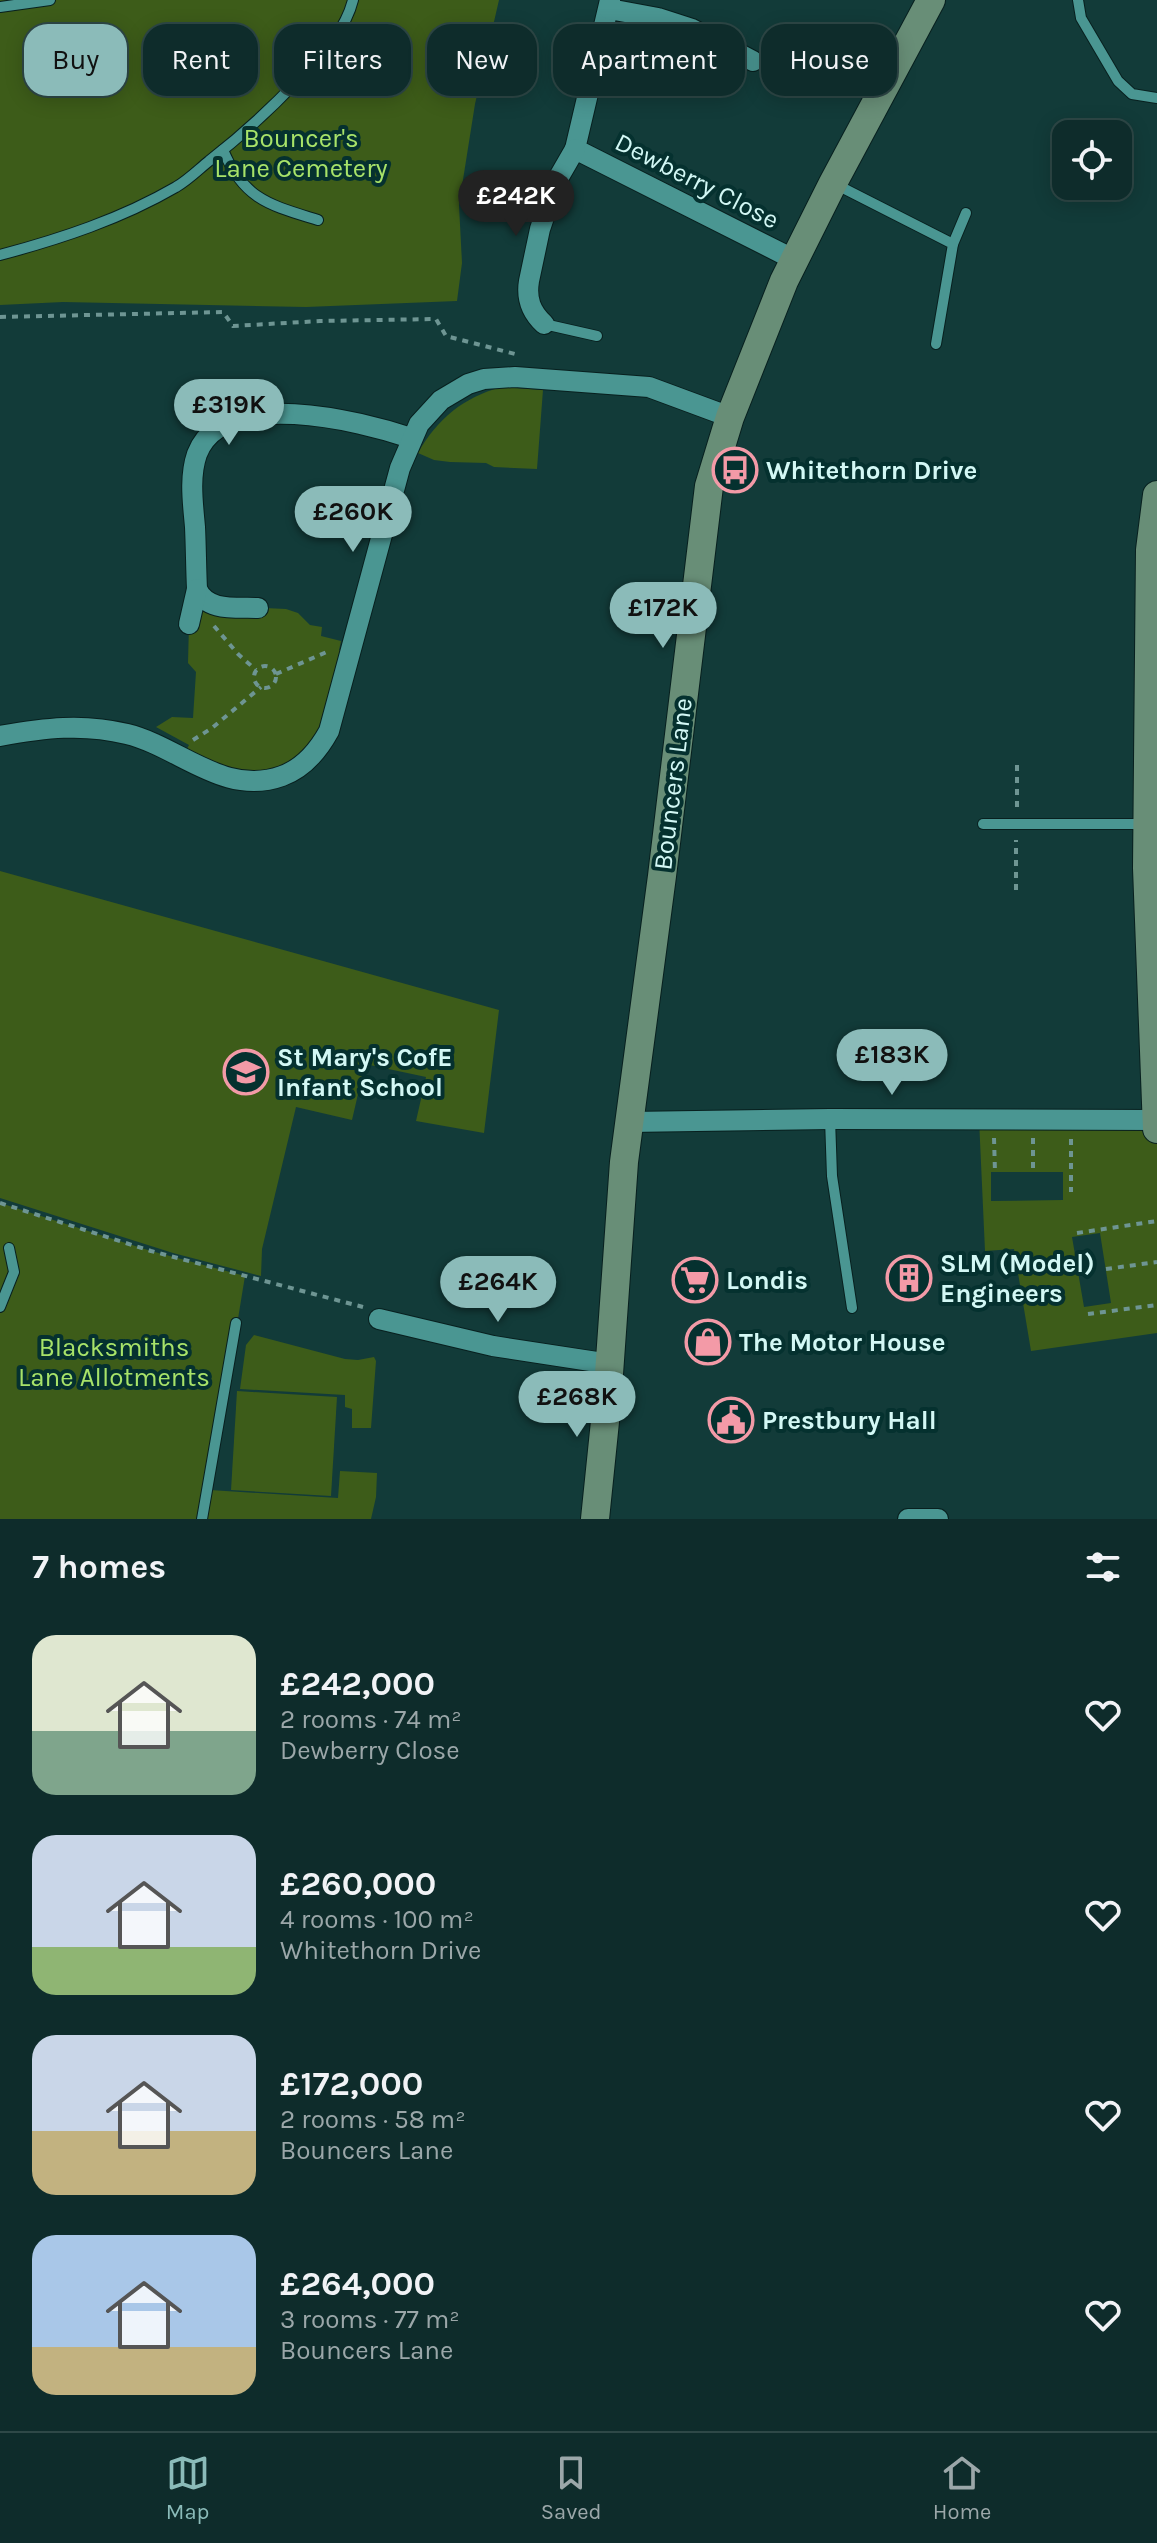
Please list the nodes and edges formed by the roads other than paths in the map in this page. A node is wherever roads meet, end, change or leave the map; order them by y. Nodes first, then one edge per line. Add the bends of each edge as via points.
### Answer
1 (50, 0) edge
2 (353, 0) edge
3 (931, 0) edge
4 (1078, 0) edge
5 (610, 4) edge
6 (0, 7) edge
7 (753, 61) dead end
8 (1157, 98) edge
9 (575, 149) junction
10 (223, 150) junction
11 (833, 183) junction
12 (966, 213) dead end
13 (318, 220) dead end
14 (953, 244) junction
15 (0, 255) edge
16 (795, 260) junction
17 (544, 324) joint
18 (597, 336) dead end
19 (936, 344) dead end
20 (730, 417) junction
21 (411, 438) junction
22 (1157, 495) edge
23 (1154, 550) edge
24 (197, 589) junction
25 (258, 608) dead end
26 (189, 624) dead end
27 (0, 736) edge
28 (983, 824) dead end
29 (1148, 824) junction
30 (830, 1119) junction
31 (1156, 1120) edge
32 (629, 1122) junction
33 (1157, 1129) edge
34 (9, 1248) dead end
35 (0, 1307) edge
36 (852, 1308) dead end
37 (379, 1319) road end
38 (236, 1323) dead end
39 (610, 1364) junction
40 (202, 1519) edge
41 (595, 1519) edge
42 (908, 1519) edge
43 (938, 1519) edge

1 - 6 lane
2 - 10 lane via 329,47
3 - 11 street, Bouncers Lane
4 - 8 lane via 1081,18 1118,81 1132,94
5 - 7 street via 692,29
5 - 9 street, Dewberry Close
9 - 16 street, Dewberry Close
9 - 17 street, Dewberry Close via 556,182 529,281 530,306
10 - 13 lane via 248,191
10 - 15 lane via 177,187 112,218
11 - 14 lane
11 - 16 street, Bouncers Lane
12 - 14 lane
14 - 19 lane
16 - 20 street, Bouncers Lane
17 - 18 lane
20 - 21 street via 649,387 499,377 468,384 441,400
20 - 32 street, Bouncers Lane via 709,486
21 - 24 street via 357,423 300,416 244,417 218,427 201,446 194,472
21 - 27 street via 329,731 301,766 273,779 244,782 144,739 106,729 48,728
22 - 23 street
23 - 29 street
24 - 25 street via 212,605
24 - 26 street
28 - 29 lane
29 - 31 street
30 - 31 street
30 - 32 street
30 - 36 lane via 832,1176
31 - 33 street
32 - 39 street, Bouncers Lane
34 - 35 lane via 14,1272
37 - 39 street via 493,1346
38 - 40 lane
39 - 41 street, Bouncers Lane
42 - 43 street

